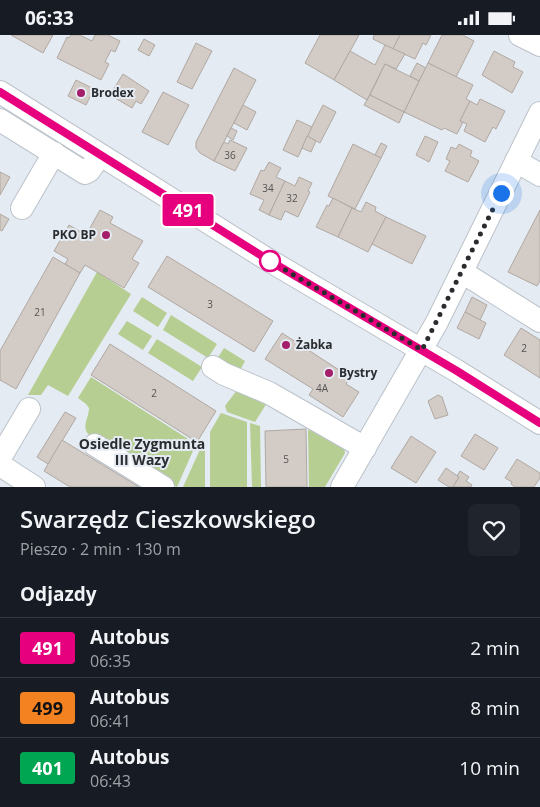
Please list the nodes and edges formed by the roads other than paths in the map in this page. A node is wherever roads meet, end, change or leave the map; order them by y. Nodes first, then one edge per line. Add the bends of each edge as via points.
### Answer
1 (520, 35) edge
2 (540, 45) edge
3 (0, 92) edge
4 (540, 113) edge
5 (0, 120) edge
6 (54, 153) junction
7 (100, 155) junction
8 (516, 161) junction
9 (540, 175) edge
10 (22, 208) dead end
11 (462, 272) junction
12 (540, 321) edge
13 (422, 350) junction
14 (213, 367) dead end
15 (29, 409) dead end
16 (540, 423) edge
17 (95, 445) dead end
18 (365, 448) junction
19 (0, 458) edge
20 (0, 465) edge
21 (34, 487) edge
22 (164, 487) edge
23 (342, 487) edge

1 - 2 street
3 - 7 street
4 - 8 street
5 - 6 street
6 - 7 street via 86,173
6 - 10 street
7 - 13 street via 270,261
8 - 9 street
8 - 11 street
11 - 12 street
11 - 13 street
13 - 16 street
13 - 18 street
14 - 18 street via 269,393
15 - 19 street
17 - 22 street
18 - 23 street
20 - 21 street

